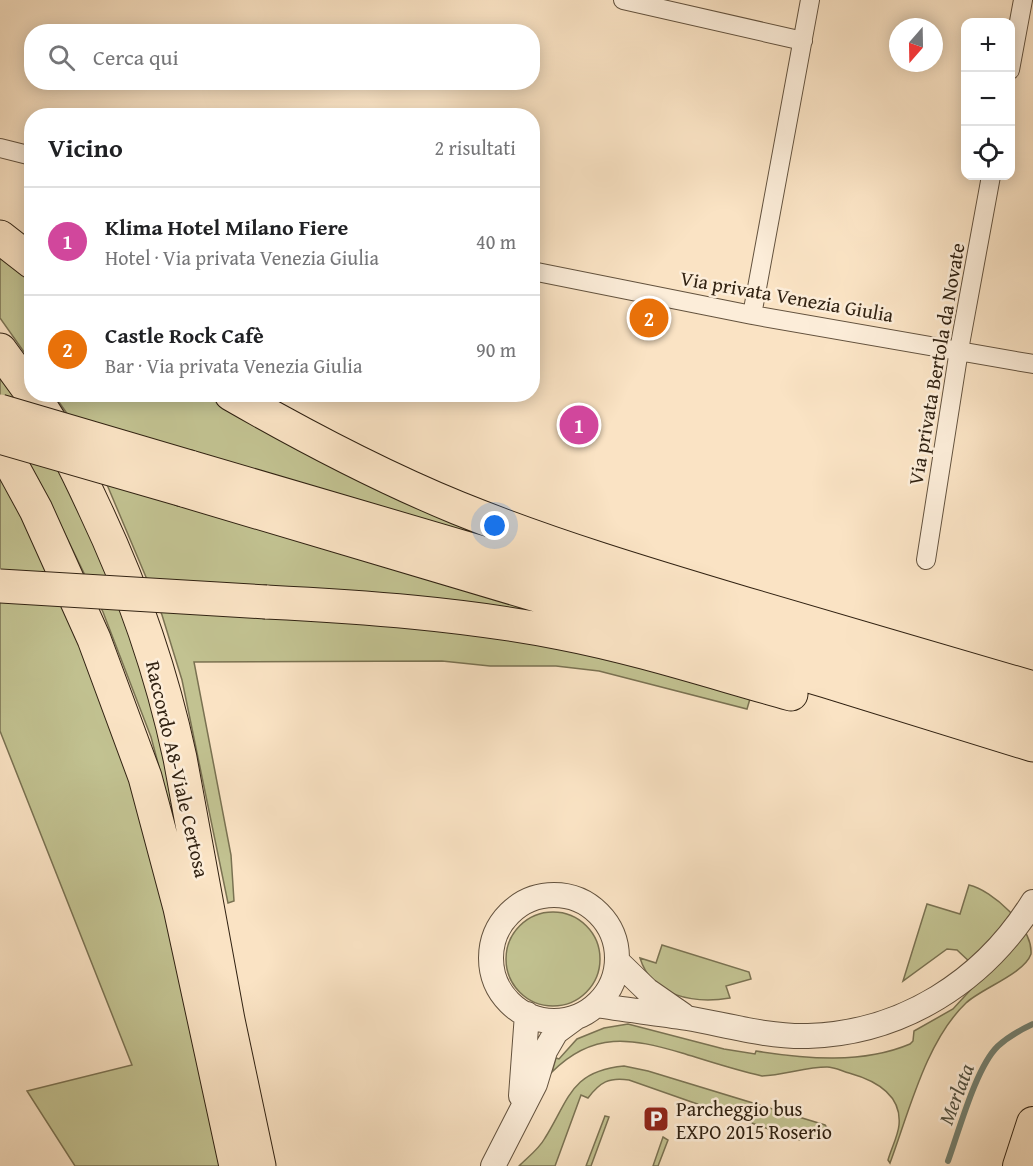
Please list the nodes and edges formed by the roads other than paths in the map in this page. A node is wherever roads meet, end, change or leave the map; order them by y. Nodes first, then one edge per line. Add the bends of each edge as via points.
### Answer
1 (623, 0) edge
2 (810, 0) edge
3 (1023, 0) edge
4 (803, 40) junction
5 (1015, 47) edge
6 (0, 148) edge
7 (24, 154) edge
8 (990, 180) edge
9 (0, 237) edge
10 (24, 256) edge
11 (540, 273) edge
12 (752, 315) junction
13 (0, 350) edge
14 (959, 350) junction
15 (1033, 364) edge
16 (24, 383) edge
17 (37, 402) edge
18 (245, 402) edge
19 (0, 411) edge
20 (0, 436) edge
21 (0, 444) edge
22 (186, 479) junction
23 (926, 560) dead end
24 (0, 586) edge
25 (1033, 688) edge
26 (1033, 715) edge
27 (1033, 745) edge
28 (1033, 756) edge
29 (1033, 902) edge
30 (618, 962) junction
31 (596, 1005) junction
32 (526, 1014) junction
33 (575, 1018) junction
34 (687, 1018) junction
35 (520, 1111) junction
36 (1033, 1123) edge
37 (236, 1166) edge
38 (259, 1166) edge
39 (493, 1166) edge
40 (1019, 1166) edge

1 - 4 street
2 - 4 street
3 - 5 street
4 - 12 street
6 - 7 street
8 - 14 street, Via privata Bertola da Novate
9 - 10 highway
11 - 12 street, Via privata Venezia Giulia
12 - 14 street, Via privata Venezia Giulia
13 - 16 highway, Raccordo A8-Viale Certosa
14 - 15 street, Via privata Venezia Giulia
14 - 23 street, Via privata Bertola da Novate
17 - 38 highway, Raccordo A8-Viale Certosa via 79,475 141,614 171,716
18 - 25 highway via 374,470 535,537 618,566
19 - 22 highway, bridge
20 - 22 highway, bridge
21 - 37 highway via 36,510 90,628 145,777 180,908
22 - 26 highway
22 - 27 highway
24 - 28 highway, bridge via 427,612 500,622 619,646
29 - 34 street via 996,952 963,981 903,1016 861,1029 808,1036 746,1030
30 - 31 street via 611,986
30 - 32 street via 611,930 591,906 558,895 526,901 506,916 497,930 491,962 502,993
30 - 34 street via 647,990
31 - 33 street
31 - 34 street
32 - 33 street via 550,1021
32 - 35 street
33 - 35 street via 556,1032
35 - 39 street
36 - 40 highway

